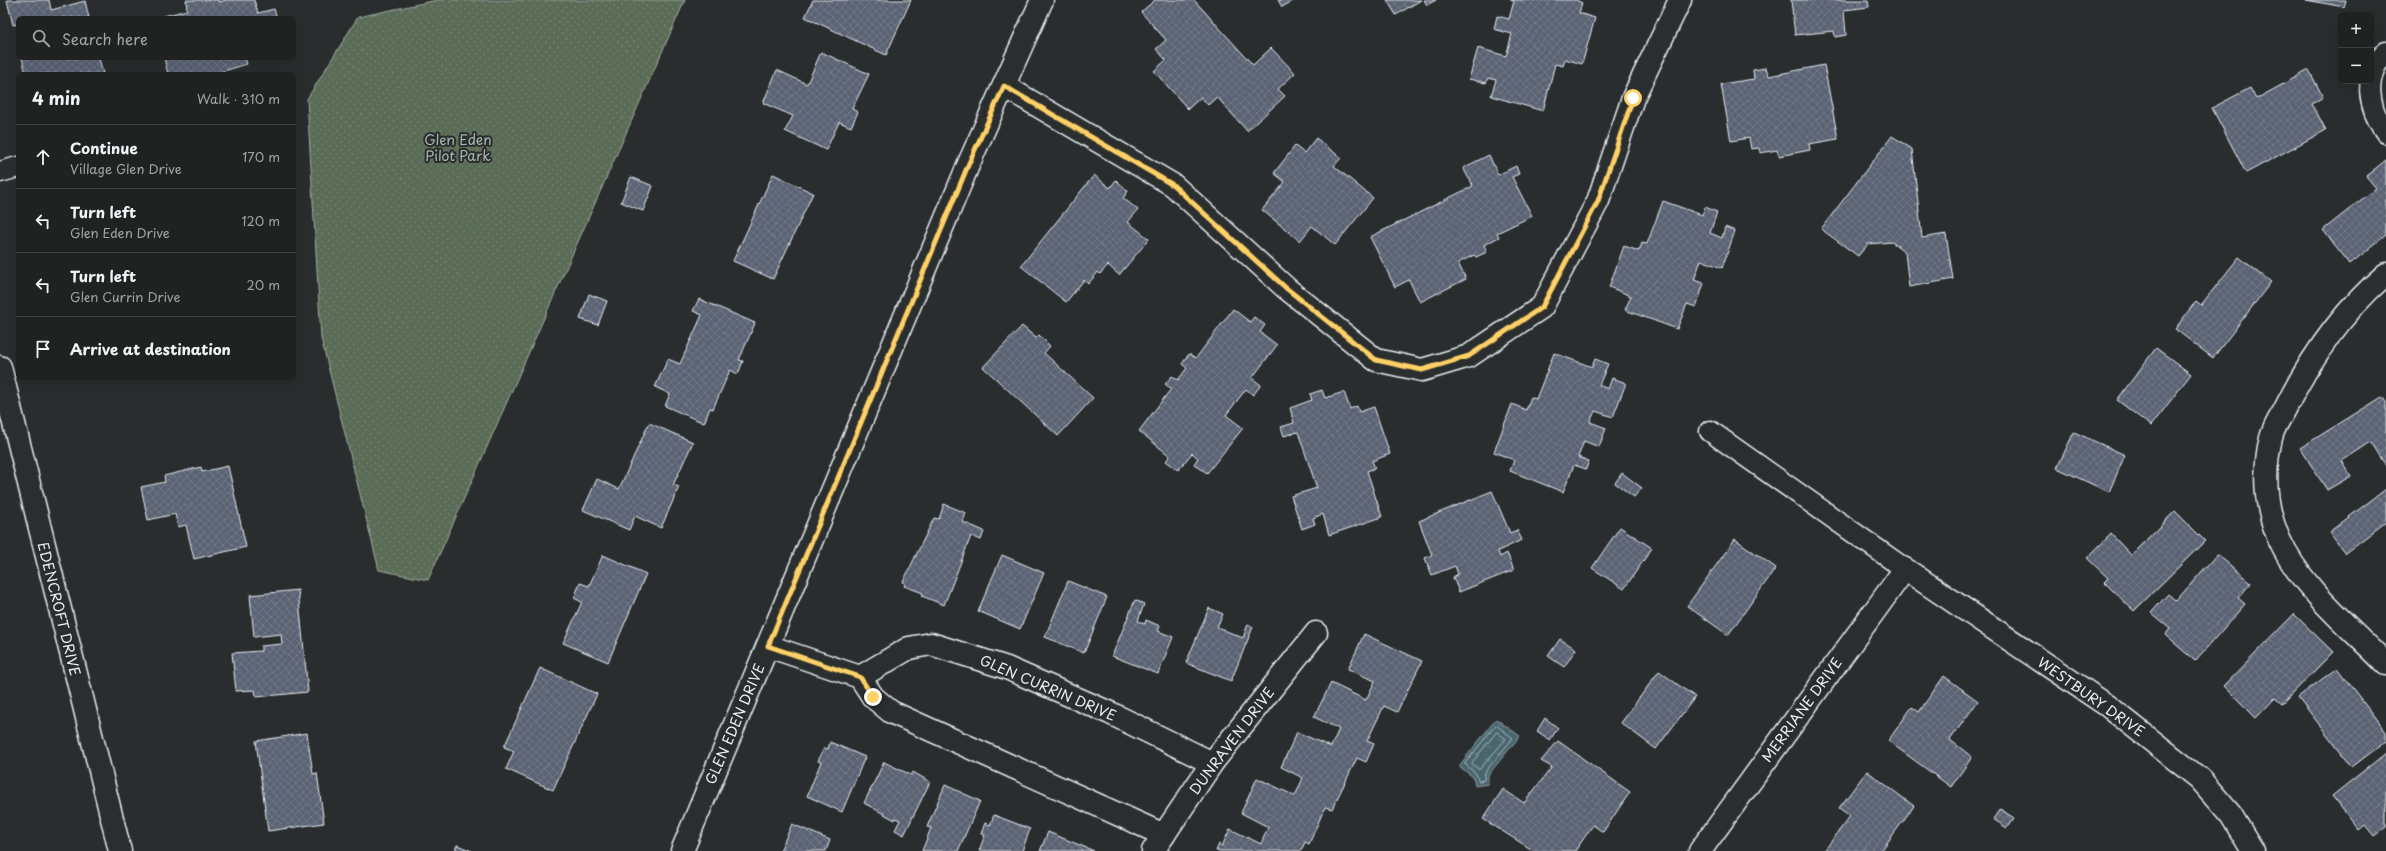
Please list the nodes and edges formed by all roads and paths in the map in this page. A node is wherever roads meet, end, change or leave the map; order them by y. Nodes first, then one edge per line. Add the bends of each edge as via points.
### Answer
1 (1042, 0) edge
2 (1680, 0) edge
3 (2386, 52) edge
4 (1004, 86) junction
5 (2386, 133) edge
6 (16, 168) edge
7 (0, 172) edge
8 (2386, 274) edge
9 (0, 367) edge
10 (1710, 431) dead end
11 (1905, 569) junction
12 (1316, 633) dead end
13 (768, 646) junction
14 (2386, 664) edge
15 (860, 677) junction
16 (1212, 763) junction
17 (1158, 843) edge
18 (120, 851) edge
19 (682, 851) edge
20 (1700, 851) edge
21 (2254, 851) edge

1 - 4 street, GLEN EDEN DRIVE
2 - 4 street via 1633,98 1598,201 1542,307 1469,356 1422,370 1376,360 1286,288 1173,185
3 - 5 lane via 2380,58 2372,76 2370,98 2376,118
4 - 13 street, GLEN EDEN DRIVE via 966,170
6 - 7 lane
8 - 14 street via 2362,296 2299,380 2271,437 2265,475 2268,506 2279,539 2302,578
9 - 18 street, EDENCROFT DRIVE
10 - 11 lane
11 - 20 street, MERRIANE DRIVE
11 - 21 street, WESTBURY DRIVE via 2108,706 2200,779 2231,815
12 - 16 street, DUNRAVEN DRIVE
13 - 15 street
13 - 19 street, GLEN EDEN DRIVE
15 - 16 street, GLEN CURRIN DRIVE via 909,648 931,644 1007,668
15 - 17 street via 873,697 890,712
16 - 17 street, DUNRAVEN DRIVE

